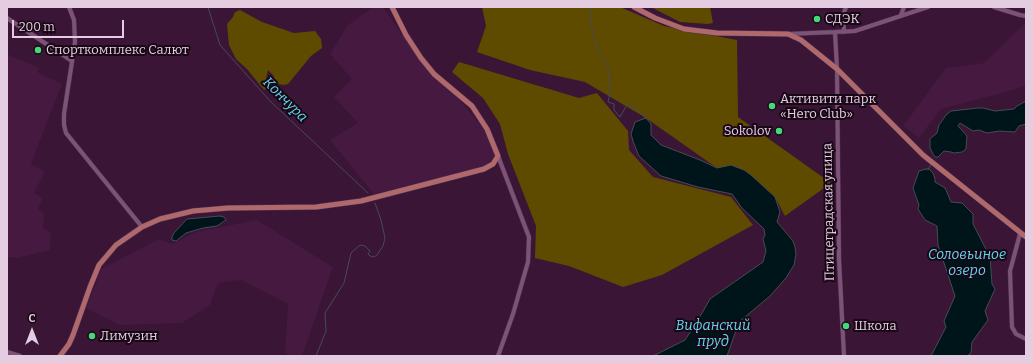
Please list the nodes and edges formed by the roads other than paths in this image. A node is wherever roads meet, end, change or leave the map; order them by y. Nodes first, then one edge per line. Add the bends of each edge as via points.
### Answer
1 (69, 7) edge
2 (392, 7) edge
3 (634, 7) edge
4 (846, 7) edge
5 (904, 7) edge
6 (928, 7) edge
7 (994, 7) edge
8 (901, 15) junction
9 (1026, 16) edge
10 (7, 18) edge
11 (835, 32) junction
12 (844, 32) junction
13 (788, 34) junction
14 (72, 61) junction
15 (837, 68) junction
16 (498, 156) junction
17 (142, 227) junction
18 (1020, 234) junction
19 (1026, 237) edge
20 (1026, 339) edge
21 (7, 352) edge
22 (20, 356) edge
23 (60, 356) edge
24 (498, 356) edge
25 (844, 356) edge

1 - 14 street via 74,20
2 - 16 main road via 421,58 434,74 472,106 487,129
3 - 13 main road via 684,29 716,33
4 - 12 street via 843,15
5 - 8 street
6 - 8 street
7 - 9 street
8 - 12 street
10 - 14 street
11 - 12 street
11 - 13 street
11 - 15 street, Птицеградская улица
13 - 15 main road
14 - 17 street via 64,114 66,133
15 - 18 main road via 923,154
15 - 25 street, Птицеградская улица via 839,259
16 - 17 main road via 493,164 484,169 361,201 316,207 193,211 160,219
16 - 24 street via 529,237 528,262
17 - 23 main road via 116,245 99,265 71,339
18 - 19 main road
18 - 20 street via 1010,271 1011,320 1016,334
21 - 22 street

